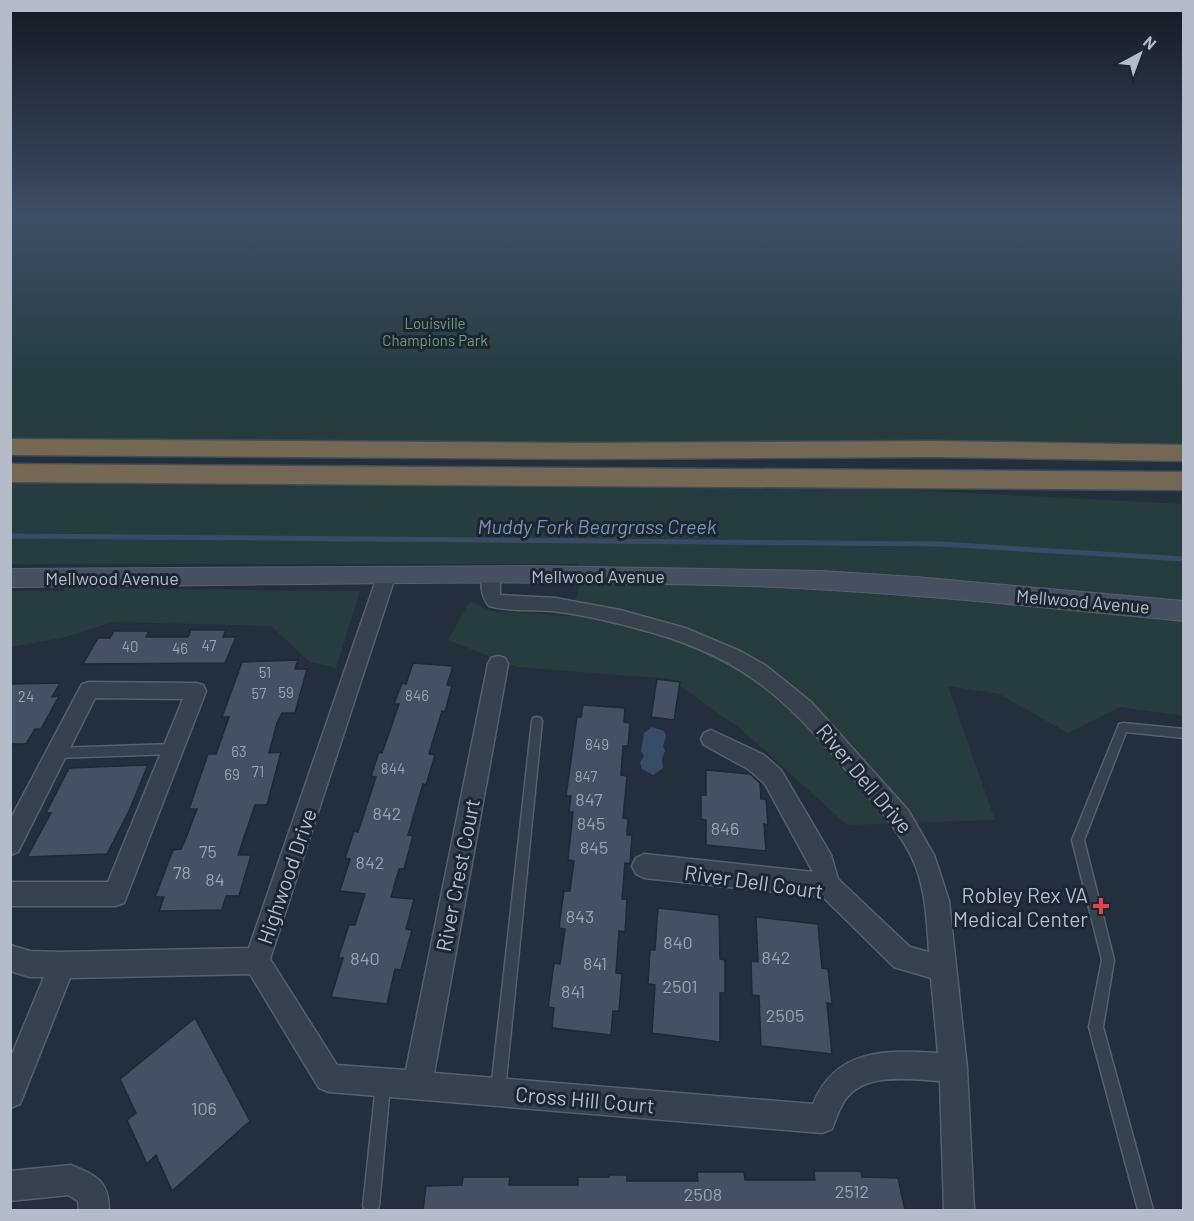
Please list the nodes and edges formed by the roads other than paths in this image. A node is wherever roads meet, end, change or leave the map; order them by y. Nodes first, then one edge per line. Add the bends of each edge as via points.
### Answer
1 (1184, 446) edge
2 (10, 447) edge
3 (933, 449) junction
4 (1184, 453) edge
5 (10, 473) edge
6 (997, 479) junction
7 (1184, 481) edge
8 (1184, 495) edge
9 (491, 576) junction
10 (386, 577) junction
11 (10, 578) edge
12 (1184, 611) edge
13 (498, 664) dead end
14 (537, 721) dead end
15 (1184, 734) edge
16 (711, 739) dead end
17 (173, 749) junction
18 (56, 753) junction
19 (10, 844) edge
20 (644, 866) dead end
21 (828, 886) junction
22 (10, 894) edge
23 (10, 958) edge
24 (257, 961) junction
25 (62, 965) junction
26 (945, 969) junction
27 (953, 1068) junction
28 (383, 1083) junction
29 (417, 1086) junction
30 (498, 1092) junction
31 (10, 1094) edge
32 (10, 1186) edge
33 (371, 1206) dead end
34 (94, 1210) edge
35 (959, 1210) edge
36 (1146, 1210) edge

1 - 3 highway
2 - 3 highway
3 - 4 highway
5 - 6 highway
6 - 7 highway
6 - 8 highway via 1077,489
9 - 10 street, Mellwood Avenue
9 - 12 street, Mellwood Avenue via 821,579
9 - 26 street, River Dell Drive via 490,595 495,601 560,606 670,631 747,664 797,700 915,837 933,881
10 - 11 street, Mellwood Avenue
10 - 24 street, Highwood Drive
13 - 29 street, River Crest Court
14 - 30 lane
15 - 36 lane via 1123,727 1078,840 1108,960 1096,1027
16 - 21 street via 756,762 773,777 823,863
17 - 18 lane
17 - 18 street via 196,691 88,690
17 - 22 street via 115,894
18 - 19 street
20 - 21 street, River Dell Court
21 - 26 street, River Dell Court via 903,958
23 - 25 street, Highwood Drive via 30,964
24 - 25 street, Highwood Drive
24 - 28 street, Cross Hill Court via 329,1078
25 - 31 street
26 - 27 street, River Dell Drive
27 - 30 street, Cross Hill Court via 866,1068 846,1079 831,1096 822,1119
27 - 35 street, River Dell Drive
28 - 29 street, Cross Hill Court
28 - 33 lane
29 - 30 street, Cross Hill Court
32 - 34 street via 71,1180 93,1192

